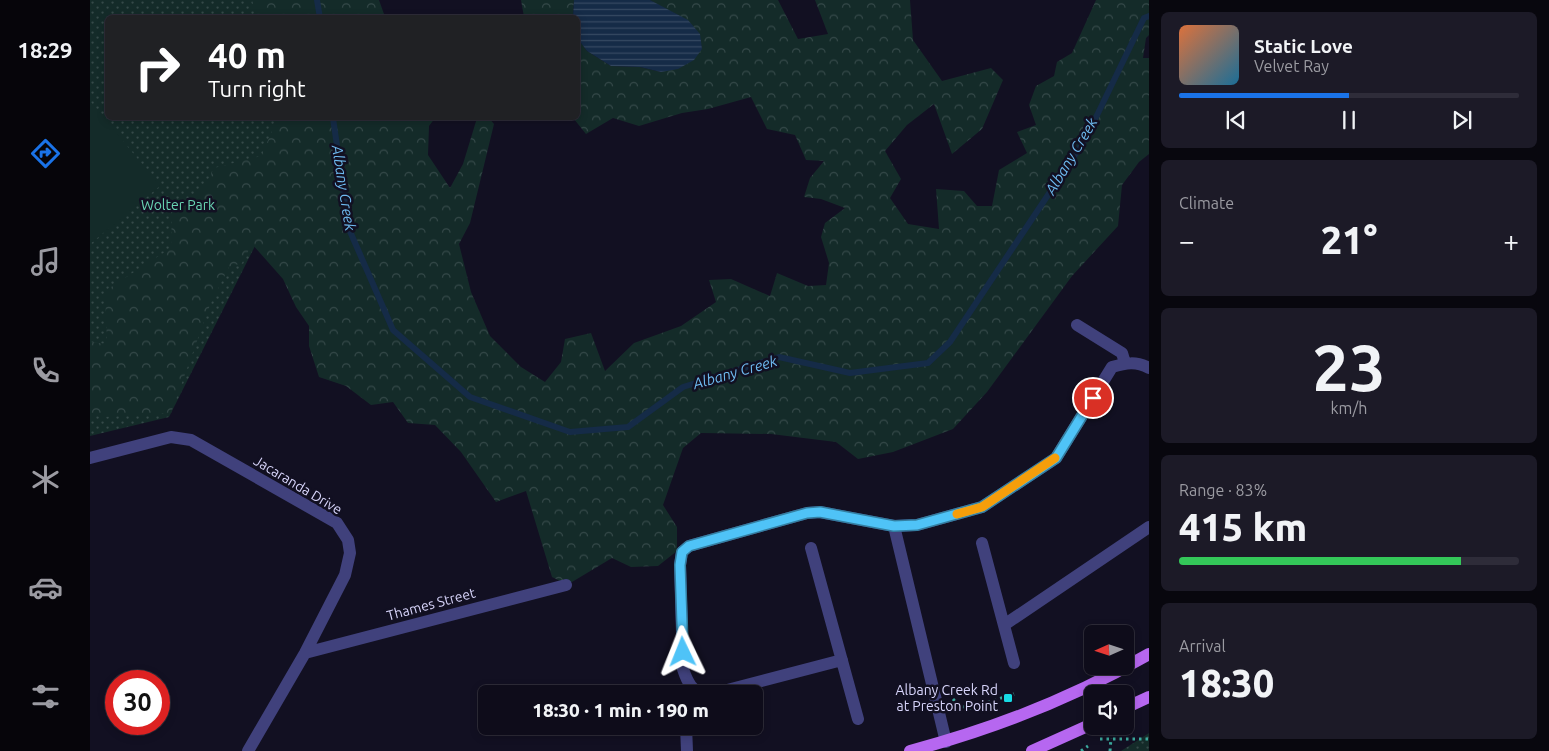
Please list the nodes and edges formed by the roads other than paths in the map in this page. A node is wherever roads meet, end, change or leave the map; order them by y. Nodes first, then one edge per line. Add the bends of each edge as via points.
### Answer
1 (1077, 325) dead end
2 (1125, 363) junction
3 (1149, 368) edge
4 (90, 458) edge
5 (894, 526) junction
6 (1149, 527) edge
7 (982, 543) dead end
8 (811, 548) dead end
9 (566, 585) dead end
10 (1004, 625) junction
11 (305, 653) junction
12 (1149, 654) edge
13 (842, 660) junction
14 (1014, 663) dead end
15 (690, 685) edge
16 (746, 685) edge
17 (1149, 697) edge
18 (1134, 704) edge
19 (858, 720) dead end
20 (1084, 728) edge
21 (686, 735) edge
22 (946, 742) junction
23 (248, 751) edge
24 (687, 751) edge
25 (910, 751) edge
26 (1032, 751) edge

1 - 2 street via 1122,353
2 - 3 street
2 - 5 street via 1112,366 1056,458 982,507 917,525
4 - 11 street, Jacaranda Drive via 172,437 191,440 337,524 348,540 350,553 345,575
5 - 15 street via 820,512 807,513 689,546 682,552 680,565 683,669
5 - 22 street
6 - 10 street
7 - 10 street
8 - 13 street
9 - 11 street, Thames Street
10 - 14 street
11 - 23 street, Jacaranda Drive
12 - 22 main road via 1019,716
13 - 16 street
13 - 19 street
17 - 18 main road
20 - 26 main road
21 - 24 street
22 - 25 main road

